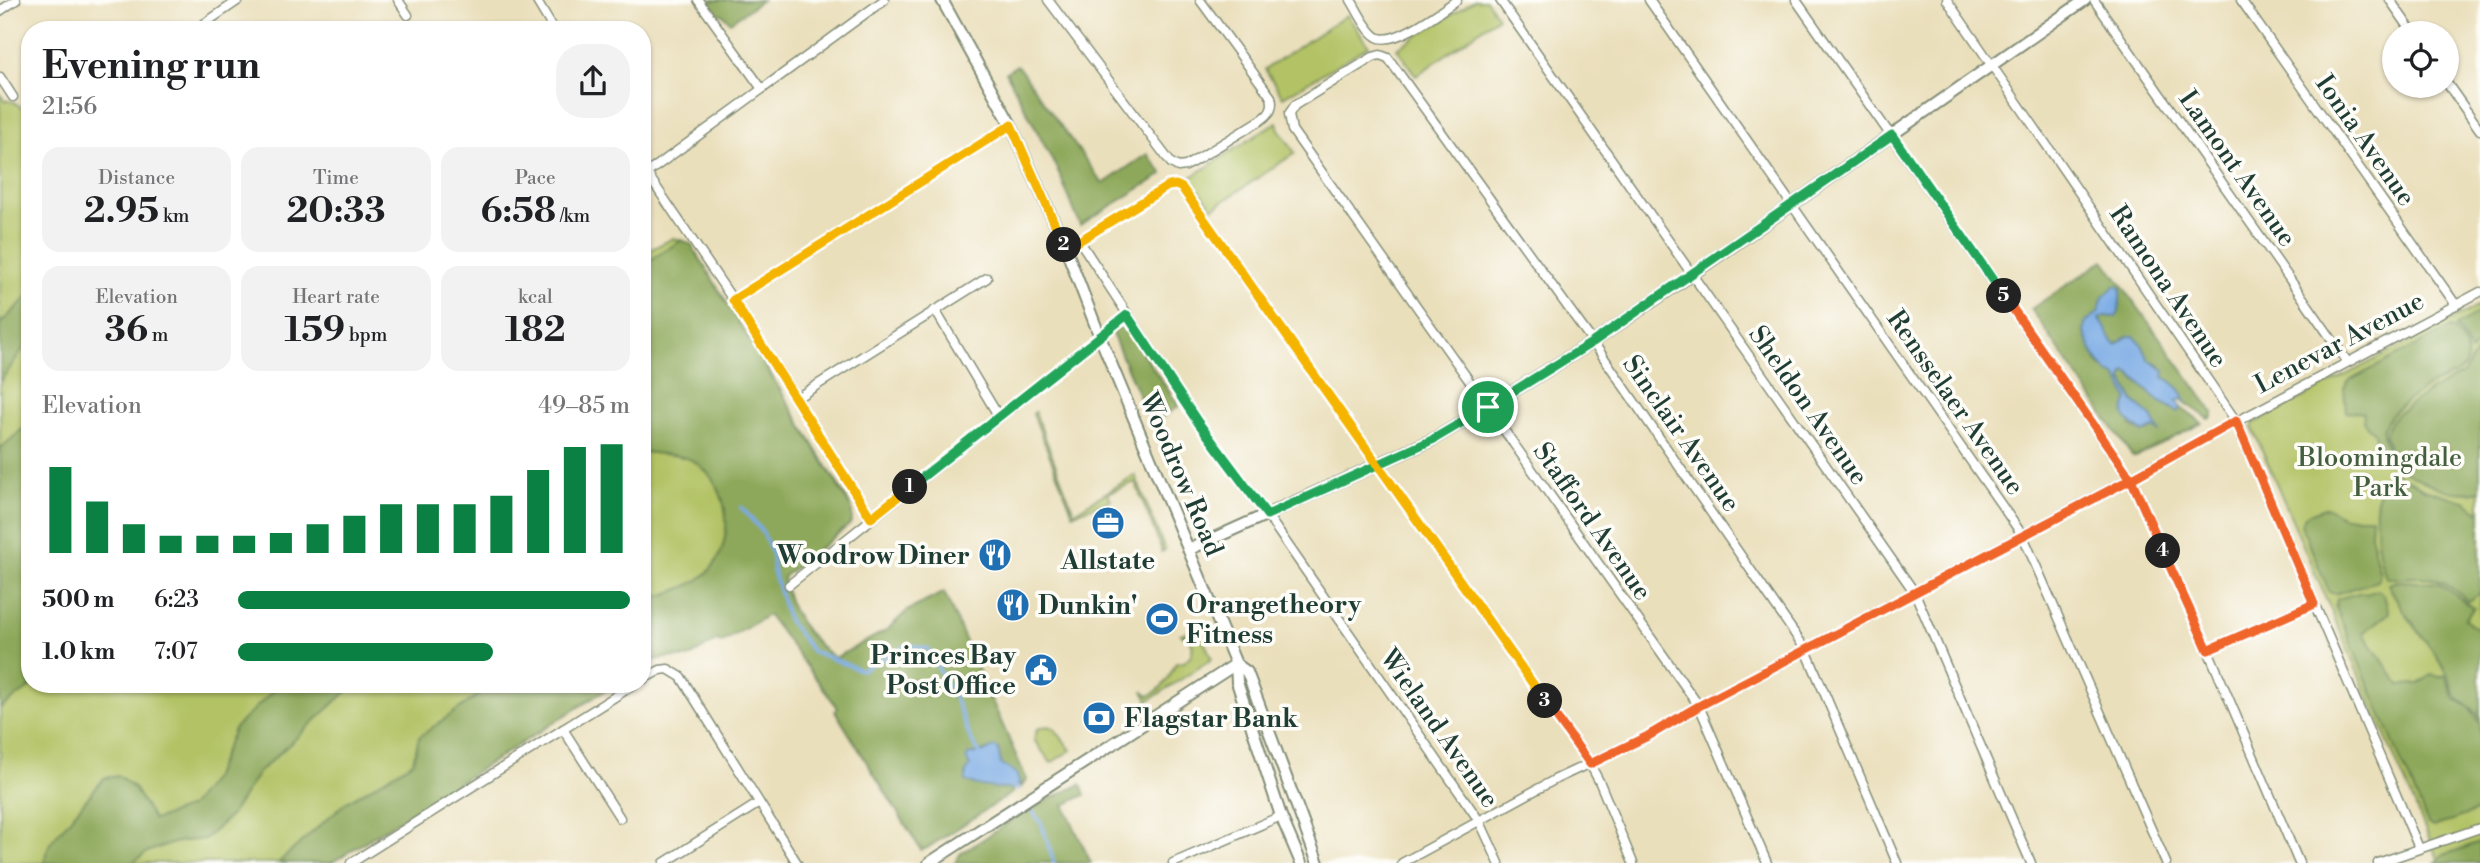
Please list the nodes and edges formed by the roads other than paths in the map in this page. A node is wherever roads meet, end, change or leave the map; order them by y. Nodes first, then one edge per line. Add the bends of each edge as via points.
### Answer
1 (16, 0) edge
2 (239, 0) edge
3 (398, 0) edge
4 (536, 0) edge
5 (698, 0) edge
6 (884, 0) edge
7 (943, 0) edge
8 (1048, 0) edge
9 (1200, 0) edge
10 (1351, 0) edge
11 (1457, 0) edge
12 (1500, 0) edge
13 (1649, 0) edge
14 (1796, 0) edge
15 (1947, 0) edge
16 (2085, 0) edge
17 (2094, 0) edge
18 (2241, 0) edge
19 (2390, 0) edge
20 (0, 11) edge
21 (408, 15) dead end
22 (208, 21) edge
23 (549, 21) edge
24 (2405, 21) edge
25 (1384, 55) joint
26 (1992, 65) junction
27 (0, 77) edge
28 (762, 89) junction
29 (13, 97) dead end
30 (2457, 98) edge
31 (1011, 125) junction
32 (2480, 130) edge
33 (1892, 135) junction
34 (651, 166) edge
35 (651, 179) edge
36 (1793, 204) junction
37 (1079, 240) junction
38 (1066, 249) junction
39 (1692, 275) junction
40 (987, 278) dead end
41 (2480, 292) edge
42 (733, 300) junction
43 (2456, 305) junction
44 (935, 310) junction
45 (1127, 315) junction
46 (1100, 337) junction
47 (1593, 342) junction
48 (2347, 361) junction
49 (795, 399) junction
50 (1488, 407) junction
51 (999, 417) junction
52 (2236, 421) junction
53 (1380, 465) junction
54 (2131, 479) junction
55 (1267, 515) junction
56 (871, 518) junction
57 (2023, 536) junction
58 (1189, 549) junction
59 (789, 585) dead end
60 (1915, 593) junction
61 (2314, 604) junction
62 (1806, 650) junction
63 (2208, 650) junction
64 (1236, 664) junction
65 (651, 675) edge
66 (621, 693) edge
67 (1699, 706) junction
68 (563, 729) junction
69 (1590, 764) junction
70 (759, 803) junction
71 (1298, 806) junction
72 (1281, 816) junction
73 (620, 818) dead end
74 (1480, 822) junction
75 (2480, 828) edge
76 (2420, 848) junction
77 (357, 861) edge
78 (936, 861) edge
79 (664, 863) edge
80 (797, 863) edge
81 (1173, 863) edge
82 (1301, 863) edge
83 (1318, 863) edge
84 (1402, 863) edge
85 (1499, 863) edge
86 (1633, 863) edge
87 (1767, 863) edge
88 (1897, 863) edge
89 (2031, 863) edge
90 (2166, 863) edge
91 (2299, 863) edge
92 (2378, 863) edge

1 - 20 street
2 - 22 street
3 - 21 street
4 - 23 street
5 - 28 street
6 - 28 street
7 - 31 street, Woodrow Road
8 - 9 street via 1178,167 1261,120 1272,107 1271,97
10 - 11 street via 1374,34 1383,39 1399,36
12 - 39 street, Sheldon Avenue
13 - 36 street, Rensselaer Avenue
14 - 33 street
15 - 26 street, Ramona Avenue
16 - 26 street
17 - 48 street, Lamont Avenue
18 - 43 street, Ionia Avenue
19 - 24 street
25 - 47 street, Sinclair Avenue
25 - 50 street, Stafford Avenue via 1373,57 1293,107 1289,114 1292,130
26 - 33 street
26 - 52 street, Ramona Avenue
27 - 29 street
28 - 34 street
30 - 32 street
31 - 38 street, Woodrow Road
31 - 42 street
33 - 36 street
33 - 54 street
35 - 42 street
36 - 39 street
36 - 57 street, Rensselaer Avenue
37 - 38 street
37 - 45 street, Wieland Avenue
37 - 53 street via 1166,187 1182,188
38 - 46 street, Woodrow Road
39 - 47 street
39 - 60 street, Sheldon Avenue
40 - 44 street
41 - 43 street, Lenevar Avenue
42 - 49 street
43 - 48 street, Lenevar Avenue
44 - 49 street
44 - 51 street
45 - 46 street
45 - 55 street, Wieland Avenue
46 - 51 street
46 - 58 street, Woodrow Road
47 - 50 street
47 - 62 street, Sinclair Avenue
48 - 52 street, Lenevar Avenue
49 - 56 street
50 - 53 street
50 - 67 street, Stafford Avenue
51 - 56 street
52 - 54 street, Lenevar Avenue
52 - 61 street, Ramona Avenue
53 - 55 street
53 - 69 street
54 - 57 street, Lenevar Avenue
54 - 63 street
55 - 58 street
55 - 74 street, Wieland Avenue
56 - 59 street
57 - 60 street, Lenevar Avenue
57 - 90 street, Rensselaer Avenue
58 - 64 street, Woodrow Road
60 - 62 street, Lenevar Avenue
60 - 89 street, Sheldon Avenue
61 - 63 street
61 - 76 street, Ramona Avenue
62 - 67 street, Lenevar Avenue
62 - 88 street, Sinclair Avenue
63 - 91 street
64 - 71 street, Woodrow Road via 1247,672
64 - 72 street, Woodrow Road via 1237,682
64 - 78 street
65 - 70 street via 668,668 681,677
66 - 68 street
67 - 69 street, Lenevar Avenue
67 - 87 street, Stafford Avenue
68 - 73 street
68 - 77 street
69 - 74 street, Lenevar Avenue
69 - 86 street
70 - 79 street
70 - 80 street
71 - 72 street
71 - 83 street, Woodrow Road
72 - 81 street
72 - 82 street, Woodrow Road
74 - 84 street, Lenevar Avenue
74 - 85 street, Wieland Avenue
75 - 76 street
76 - 92 street

